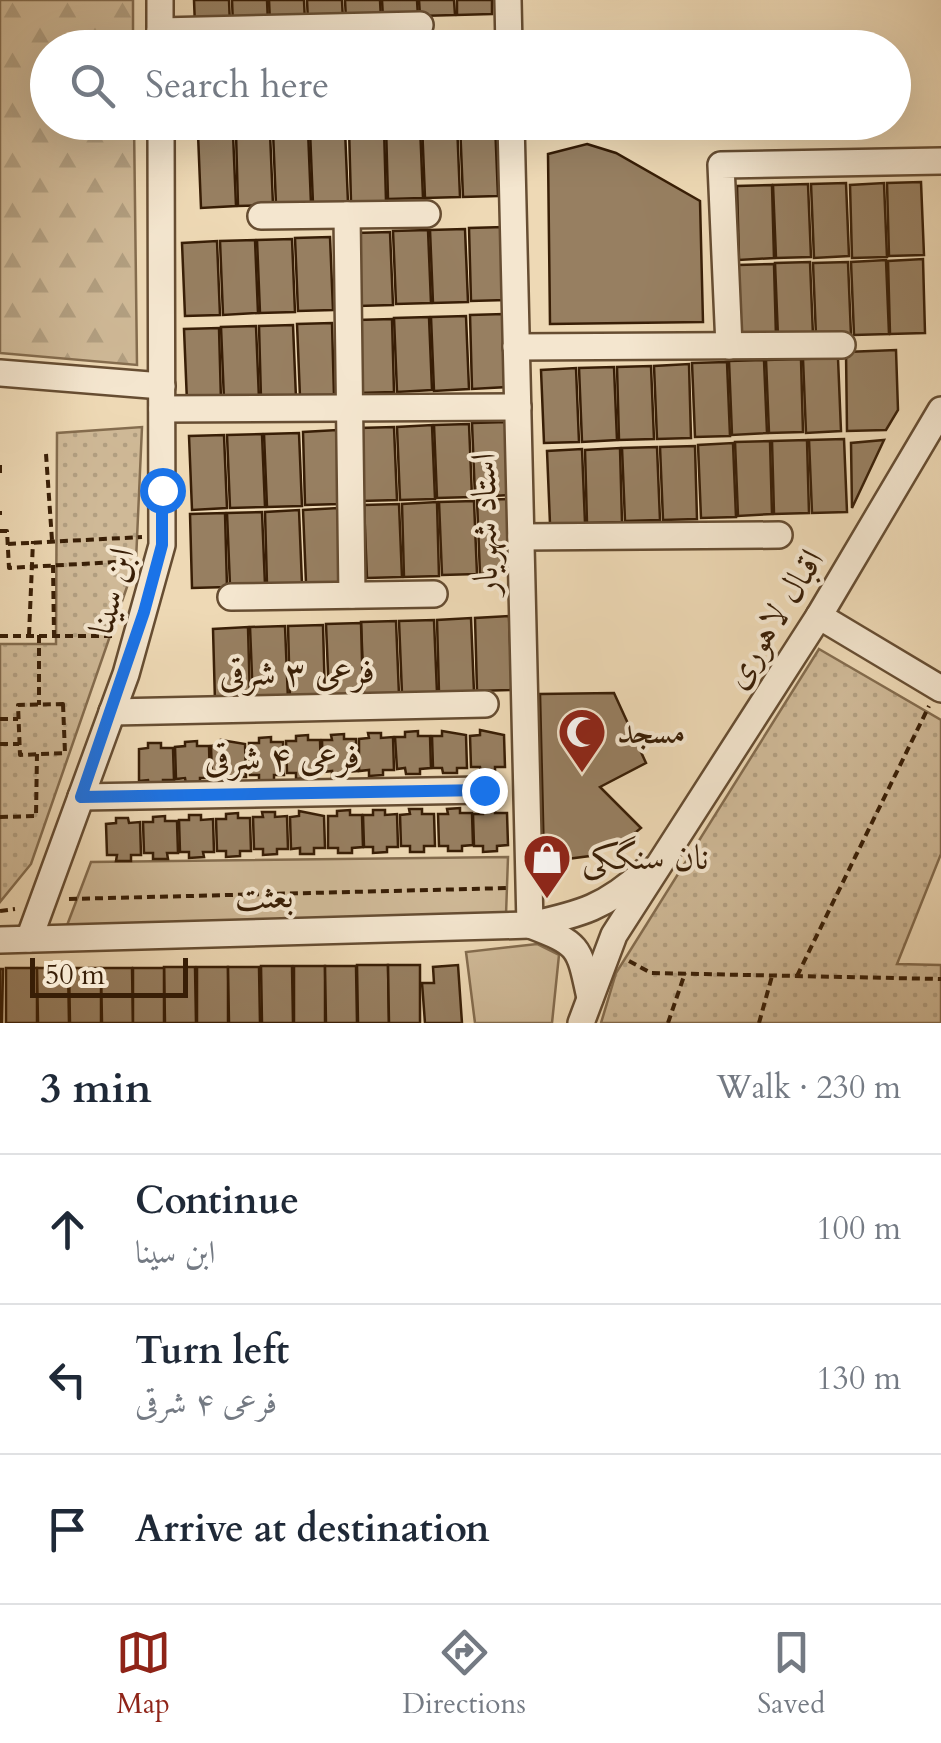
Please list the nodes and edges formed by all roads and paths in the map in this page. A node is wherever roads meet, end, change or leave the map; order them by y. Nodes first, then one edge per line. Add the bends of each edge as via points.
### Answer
1 (160, 0) edge
2 (508, 0) edge
3 (420, 25) dead end
4 (160, 30) edge
5 (327, 30) edge
6 (509, 30) edge
7 (161, 140) edge
8 (510, 140) edge
9 (941, 160) edge
10 (427, 214) dead end
11 (348, 215) junction
12 (261, 216) dead end
13 (842, 345) dead end
14 (728, 346) junction
15 (516, 347) junction
16 (0, 373) edge
17 (162, 398) junction
18 (350, 408) junction
19 (518, 408) junction
20 (940, 414) edge
21 (46, 454) dead end
22 (0, 465) edge
23 (0, 478) edge
24 (0, 532) edge
25 (778, 536) dead end
26 (521, 537) junction
27 (52, 540) junction
28 (33, 542) junction
29 (8, 544) junction
30 (160, 548) junction
31 (54, 565) junction
32 (31, 567) junction
33 (434, 594) dead end
34 (352, 595) junction
35 (231, 597) dead end
36 (819, 616) junction
37 (30, 635) junction
38 (39, 635) junction
39 (54, 635) junction
40 (0, 636) edge
41 (137, 636) junction
42 (940, 688) edge
43 (39, 704) junction
44 (485, 704) dead end
45 (112, 712) junction
46 (18, 718) junction
47 (0, 719) edge
48 (0, 744) edge
49 (20, 744) junction
50 (37, 754) junction
51 (484, 790) dead end
52 (81, 797) junction
53 (0, 817) edge
54 (670, 847) junction
55 (507, 888) dead end
56 (77, 899) dead end
57 (530, 924) junction
58 (29, 939) junction
59 (0, 940) edge
60 (625, 958) dead end
61 (684, 974) junction
62 (772, 976) junction
63 (797, 976) junction
64 (941, 980) edge
65 (590, 998) junction
66 (581, 1023) edge
67 (668, 1023) edge
68 (759, 1023) edge

1 - 4 street
2 - 6 street
3 - 5 street
7 - 17 street, ابن سینا
8 - 15 street, استاد شهریار
9 - 14 street via 721,165
10 - 11 street
11 - 12 street
11 - 18 street
13 - 14 street
14 - 15 street
15 - 19 street, استاد شهریار
16 - 17 street
17 - 18 street
17 - 30 street, ابن سینا
18 - 19 street
18 - 34 street
19 - 26 street, استاد شهریار
20 - 36 street, اقبال لاهوری
21 - 27 path
22 - 23 path
24 - 29 path via 7,531
25 - 26 street
26 - 57 street, استاد شهریار
27 - 28 path
27 - 30 path
28 - 29 path
28 - 32 path
29 - 32 path via 8,568
30 - 31 path
30 - 41 street, ابن سینا
31 - 32 path
31 - 39 path
32 - 37 path
33 - 34 street
34 - 35 street
36 - 42 street
36 - 54 street, اقبال لاهوری
37 - 38 path
37 - 40 path
38 - 39 path
38 - 43 path
39 - 41 path
41 - 45 street, ابن سینا
42 - 63 path
43 - 46 path via 18,706
43 - 50 path via 63,704 65,753
44 - 45 street, فرعی ۳ شرقی
45 - 52 street, ابن سینا
46 - 47 path
46 - 49 path
48 - 49 path
49 - 50 path via 20,755
50 - 53 path via 36,816
51 - 52 street, فرعی ۴ شرقی
52 - 58 street, ابن سینا
54 - 57 street, بعثت via 624,890 583,913
54 - 65 street, اقبال لاهوری via 614,936
55 - 56 path
57 - 58 street, بعثت
57 - 65 street via 565,938 581,954
58 - 59 street, بعثت
60 - 61 path via 650,973
61 - 62 path
61 - 67 path
62 - 63 path
62 - 68 path
63 - 64 path
65 - 66 street, اقبال لاهوری

